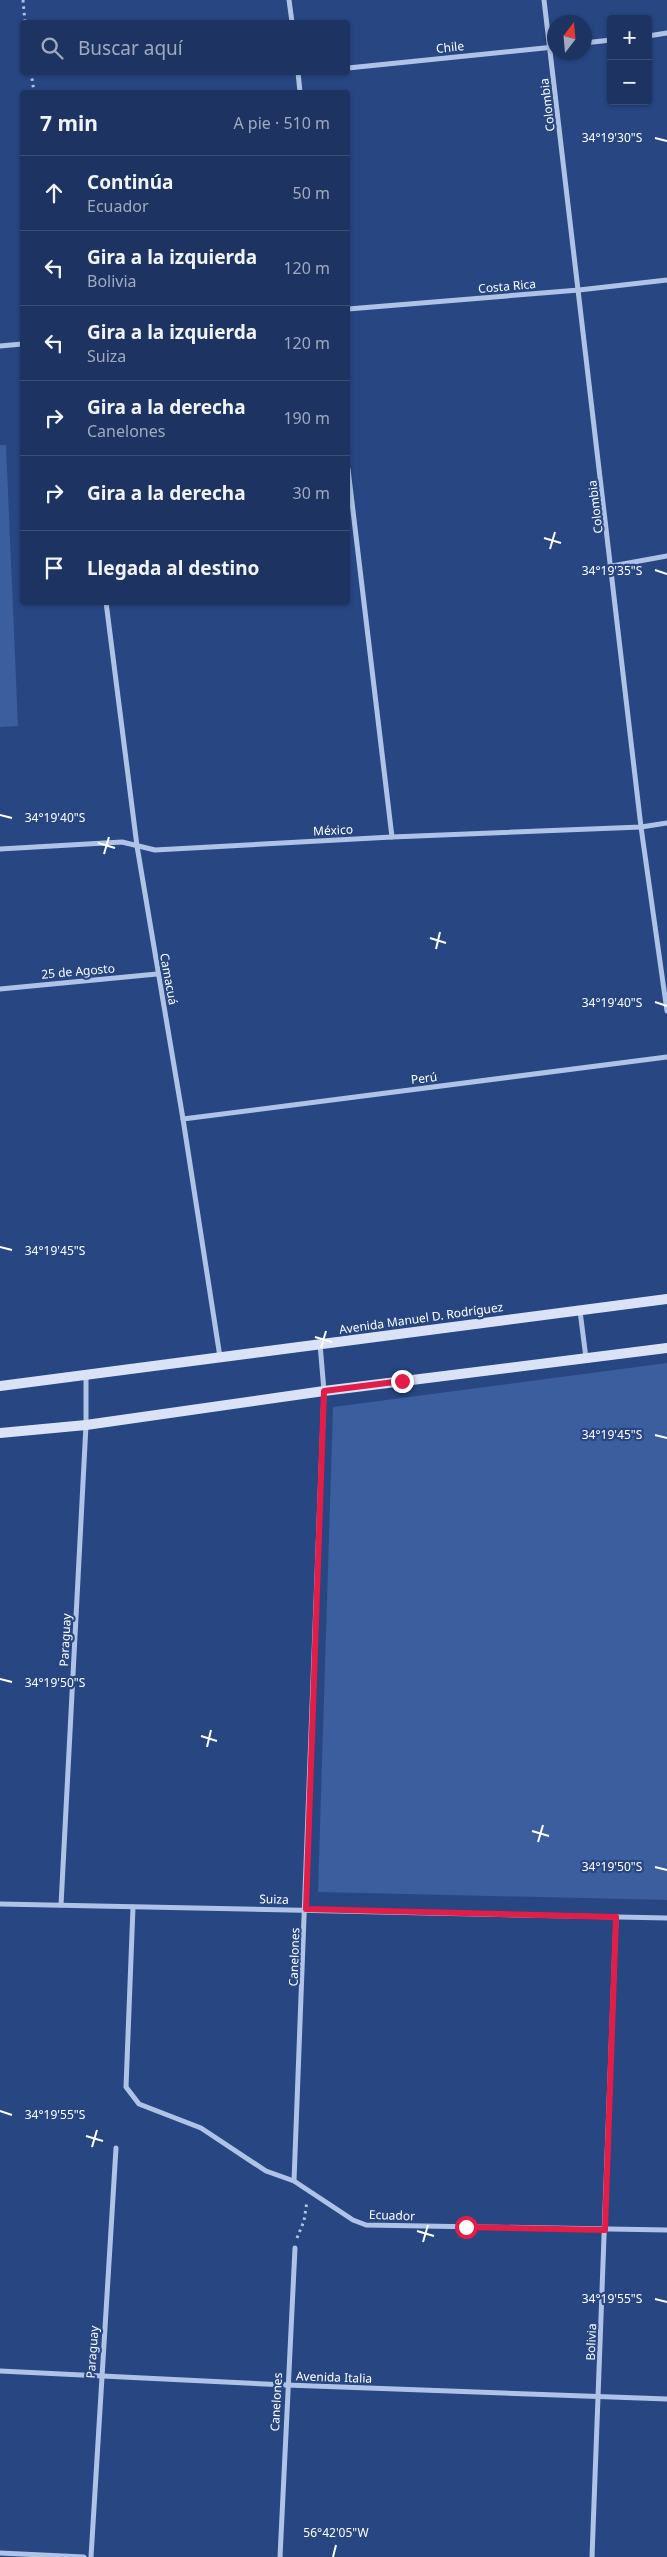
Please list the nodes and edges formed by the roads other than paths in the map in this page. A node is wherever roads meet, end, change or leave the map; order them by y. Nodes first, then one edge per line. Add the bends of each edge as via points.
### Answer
1 (289, 0) edge
2 (544, 0) edge
3 (547, 18) edge
4 (292, 20) edge
5 (667, 33) edge
6 (652, 35) edge
7 (607, 40) edge
8 (592, 42) edge
9 (547, 48) edge
10 (553, 60) edge
11 (350, 68) edge
12 (298, 75) edge
13 (300, 90) edge
14 (667, 280) edge
15 (579, 290) junction
16 (350, 309) edge
17 (20, 344) edge
18 (0, 346) edge
19 (350, 486) edge
20 (667, 556) edge
21 (612, 566) junction
22 (106, 605) edge
23 (667, 823) edge
24 (641, 827) junction
25 (392, 837) junction
26 (137, 846) junction
27 (0, 849) edge
28 (157, 974) junction
29 (0, 989) edge
30 (667, 1011) edge
31 (667, 1057) edge
32 (183, 1119) junction
33 (667, 1299) edge
34 (580, 1310) junction
35 (320, 1344) junction
36 (667, 1348) edge
37 (220, 1357) junction
38 (586, 1358) junction
39 (86, 1376) junction
40 (0, 1386) edge
41 (324, 1391) junction
42 (86, 1425) junction
43 (0, 1433) edge
44 (0, 1904) edge
45 (62, 1905) junction
46 (133, 1907) junction
47 (306, 1909) junction
48 (616, 1917) junction
49 (667, 1918) edge
50 (116, 2148) dead end
51 (294, 2181) junction
52 (605, 2230) junction
53 (667, 2230) edge
54 (295, 2248) road end
55 (0, 2371) edge
56 (100, 2376) junction
57 (287, 2386) junction
58 (599, 2396) junction
59 (667, 2399) edge
60 (0, 2553) edge
61 (84, 2557) edge
62 (91, 2557) edge
63 (280, 2557) edge
64 (592, 2557) edge

1 - 4 street
2 - 3 street, Colombia
5 - 6 street
7 - 8 street
9 - 11 street, Chile
10 - 15 street, Colombia
12 - 13 street
14 - 15 street, Costa Rica
15 - 16 street, Costa Rica
15 - 21 street, Colombia
17 - 18 street
19 - 25 street
20 - 21 street
21 - 24 street, Colombia
22 - 26 street, Camacuá
23 - 24 street, México
24 - 25 street, México
24 - 30 street, Colombia
25 - 26 street, México via 155,850
26 - 27 street, México via 122,842
26 - 28 street, Camacuá
28 - 29 street, 25 de Agosto
28 - 32 street, Camacuá
31 - 32 street, Perú
32 - 37 street, Camacuá
33 - 34 street, Avenida Manuel D. Rodríguez
34 - 35 street, Avenida Manuel D. Rodríguez
34 - 38 street
35 - 37 street, Avenida Manuel D. Rodríguez
35 - 41 street, Canelones
36 - 38 street
37 - 39 street, Avenida Manuel D. Rodríguez
38 - 41 street
39 - 40 street, Avenida Manuel D. Rodríguez
39 - 42 street, Paraguay
41 - 42 street
41 - 47 street, Canelones
42 - 43 street
42 - 45 street, Paraguay
44 - 45 street, Suiza
45 - 46 street, Suiza
46 - 47 street, Suiza
46 - 51 street, Ecuador via 126,2087 139,2104 201,2128 266,2171
47 - 48 street, Suiza
47 - 51 street, Canelones
48 - 49 street, Suiza
48 - 52 street, Bolivia
50 - 56 street, Paraguay
51 - 52 street, Ecuador via 352,2220 366,2225
52 - 53 street, Ecuador
52 - 58 street, Bolivia
54 - 57 street, Canelones
55 - 56 street, Avenida Italia
56 - 57 street, Avenida Italia
56 - 62 street, Paraguay
57 - 58 street, Avenida Italia
57 - 63 street, Canelones
58 - 59 street, Avenida Italia
58 - 64 street, Bolivia
60 - 61 street

